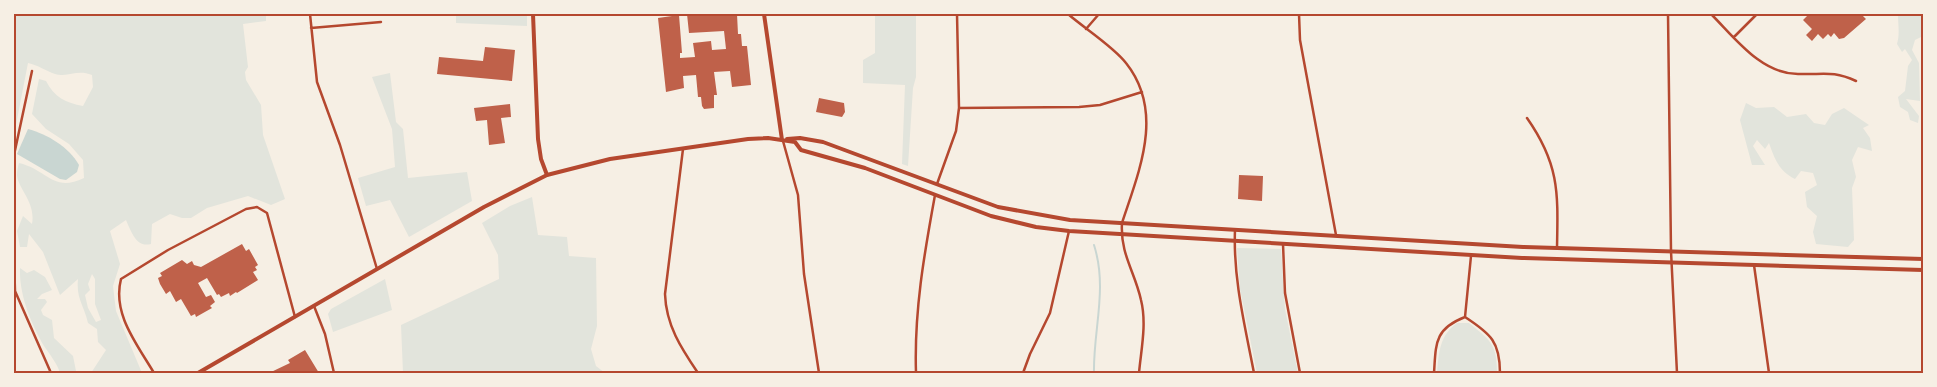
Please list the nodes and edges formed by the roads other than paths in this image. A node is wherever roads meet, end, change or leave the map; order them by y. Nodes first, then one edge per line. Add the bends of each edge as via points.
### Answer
1 (310, 14) edge
2 (532, 14) edge
3 (764, 14) edge
4 (957, 14) edge
5 (1068, 14) edge
6 (1099, 14) edge
7 (1298, 14) edge
8 (1668, 14) edge
9 (1711, 14) edge
10 (1756, 14) edge
11 (381, 22) dead end
12 (311, 28) junction
13 (1086, 29) junction
14 (1734, 37) junction
15 (32, 71) dead end
16 (1856, 81) dead end
17 (1142, 92) junction
18 (959, 108) junction
19 (1527, 118) dead end
20 (782, 140) junction
21 (683, 147) junction
22 (14, 155) edge
23 (547, 175) junction
24 (937, 184) junction
25 (935, 196) junction
26 (1122, 223) junction
27 (1235, 230) junction
28 (1069, 231) junction
29 (1121, 235) junction
30 (1336, 237) junction
31 (1234, 241) junction
32 (1283, 244) junction
33 (1557, 248) junction
34 (1671, 251) junction
35 (1471, 256) junction
36 (14, 258) edge
37 (1923, 259) edge
38 (1672, 262) junction
39 (1754, 265) junction
40 (377, 269) junction
41 (1923, 270) edge
42 (314, 306) junction
43 (294, 317) junction
44 (1465, 317) junction
45 (51, 373) edge
46 (154, 373) edge
47 (199, 373) edge
48 (334, 373) edge
49 (698, 373) edge
50 (819, 373) edge
51 (916, 373) edge
52 (1023, 373) edge
53 (1139, 373) edge
54 (1254, 373) edge
55 (1300, 373) edge
56 (1434, 373) edge
57 (1500, 373) edge
58 (1677, 373) edge
59 (1770, 373) edge

1 - 12 street
2 - 23 main road via 538,139
3 - 20 main road
4 - 18 street
5 - 13 street
6 - 13 street
7 - 30 street
8 - 34 street
9 - 14 street
10 - 14 street
11 - 12 street
12 - 40 street via 318,82
13 - 17 street via 1125,61
14 - 16 street via 1762,63 1776,70 1797,74 1839,73
15 - 22 street
17 - 18 street via 1100,105 1079,107
17 - 26 street via 1147,128 1144,149
18 - 24 street via 956,131
19 - 33 street via 1539,136 1555,174 1558,192
20 - 21 main road via 748,139
20 - 24 main road via 800,138 824,142
20 - 25 main road via 795,142 801,150 865,168
20 - 50 street via 798,195 804,274
21 - 23 main road via 602,160
21 - 49 street via 665,294 672,330
23 - 40 main road
24 - 26 main road via 998,207 1037,216
25 - 28 main road via 1011,222
25 - 51 street via 917,296
26 - 27 main road
26 - 29 street
27 - 30 main road
27 - 31 street
28 - 29 main road
28 - 52 street via 1050,313
29 - 31 main road
29 - 53 street via 1143,308
30 - 33 main road
31 - 32 main road
31 - 54 street via 1236,280
32 - 35 main road
32 - 55 street via 1286,303
33 - 34 main road
34 - 37 main road
34 - 38 street
35 - 38 main road
35 - 44 street
36 - 45 street via 15,291
38 - 39 main road
38 - 58 street
39 - 41 main road
39 - 59 street
40 - 42 main road
42 - 43 main road
42 - 48 street via 325,334
43 - 46 street via 267,213 257,207 246,209 121,279 118,289 121,312
43 - 47 main road
44 - 56 street via 1441,332 1436,344
44 - 57 street via 1495,343 1500,352

